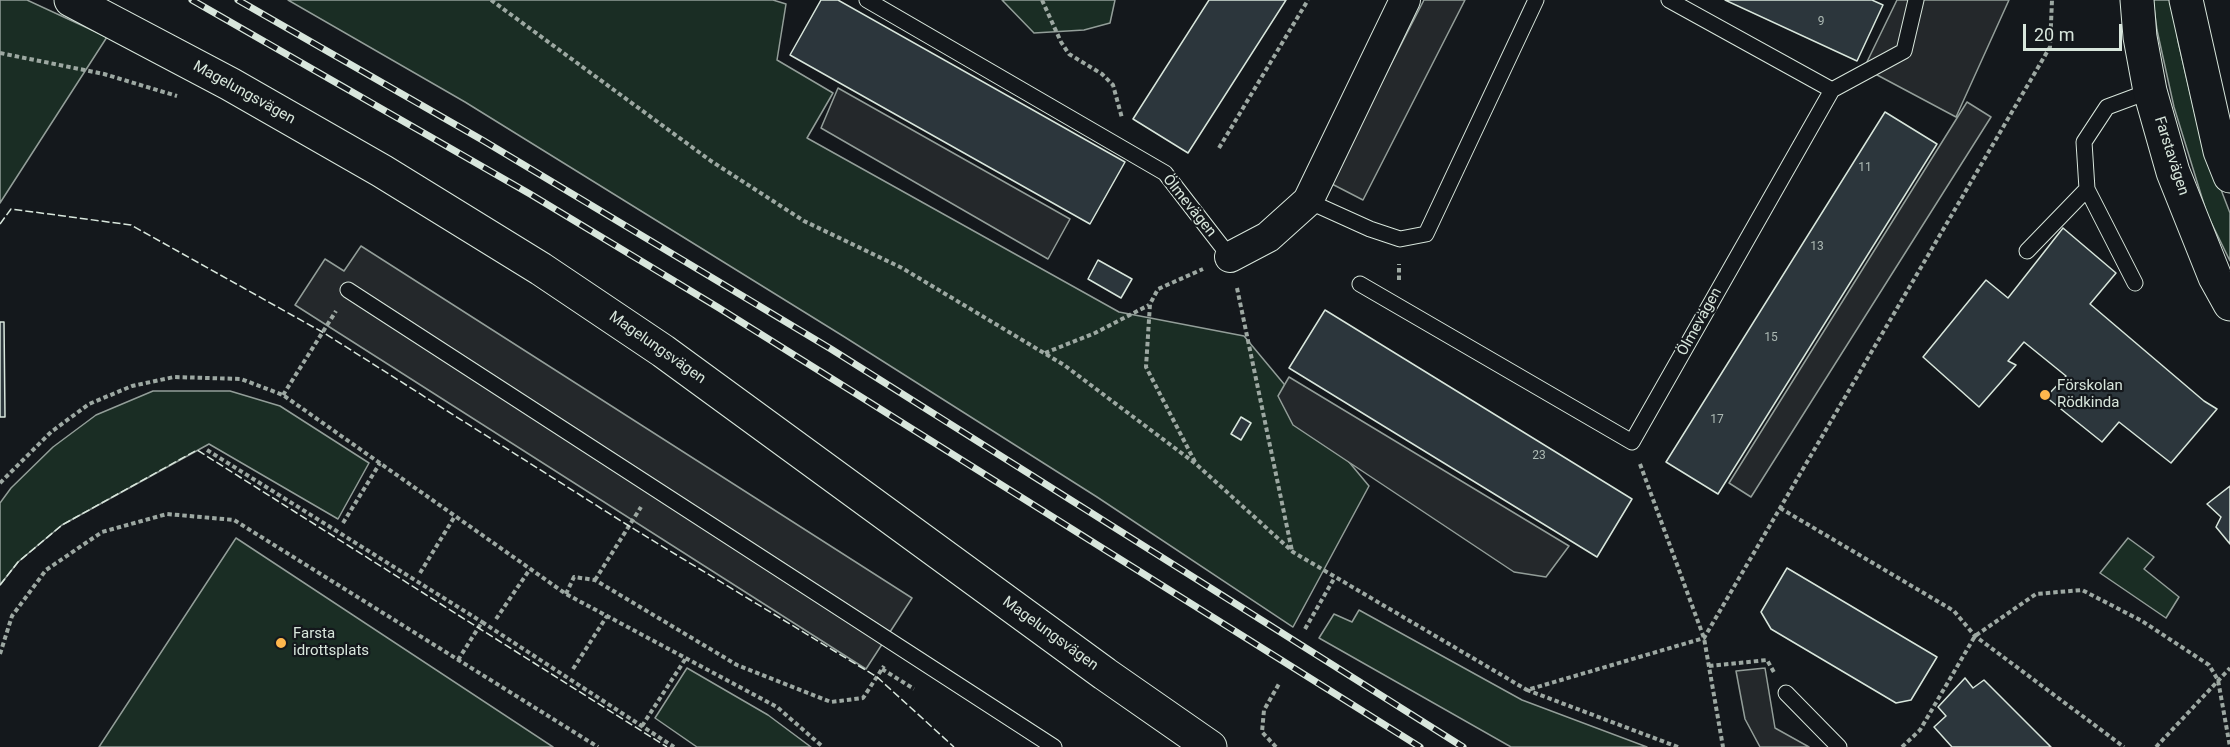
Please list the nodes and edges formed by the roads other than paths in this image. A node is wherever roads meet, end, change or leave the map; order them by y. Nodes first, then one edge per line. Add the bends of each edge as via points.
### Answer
1 (71, 0) edge
2 (867, 0) edge
3 (1405, 0) edge
4 (1536, 0) edge
5 (1669, 0) edge
6 (1916, 0) edge
7 (2137, 0) edge
8 (2186, 0) edge
9 (1832, 90) junction
10 (2150, 91) junction
11 (2230, 176) edge
12 (2087, 189) junction
13 (1308, 201) junction
14 (2026, 251) dead end
15 (1230, 257) joint
16 (2135, 283) dead end
17 (1360, 284) dead end
18 (348, 290) dead end
19 (2230, 304) edge
20 (1786, 693) road end
21 (1054, 747) edge
22 (1210, 747) edge
23 (1839, 747) edge

1 - 22 main road, Magelungsvägen via 230,84 541,269 663,351
2 - 15 lane, Ölmevägen via 1165,173
3 - 13 street
4 - 13 lane via 1426,234 1400,239
5 - 9 lane
6 - 9 lane via 1904,51
7 - 10 main road, Farstavägen
8 - 11 main road via 2220,151
9 - 17 lane, Ölmevägen via 1632,442
10 - 12 lane via 2107,107 2084,142
10 - 19 main road, Farstavägen via 2174,172 2215,277
12 - 14 lane
12 - 16 lane
13 - 15 street via 1268,237
18 - 21 lane
20 - 23 lane

